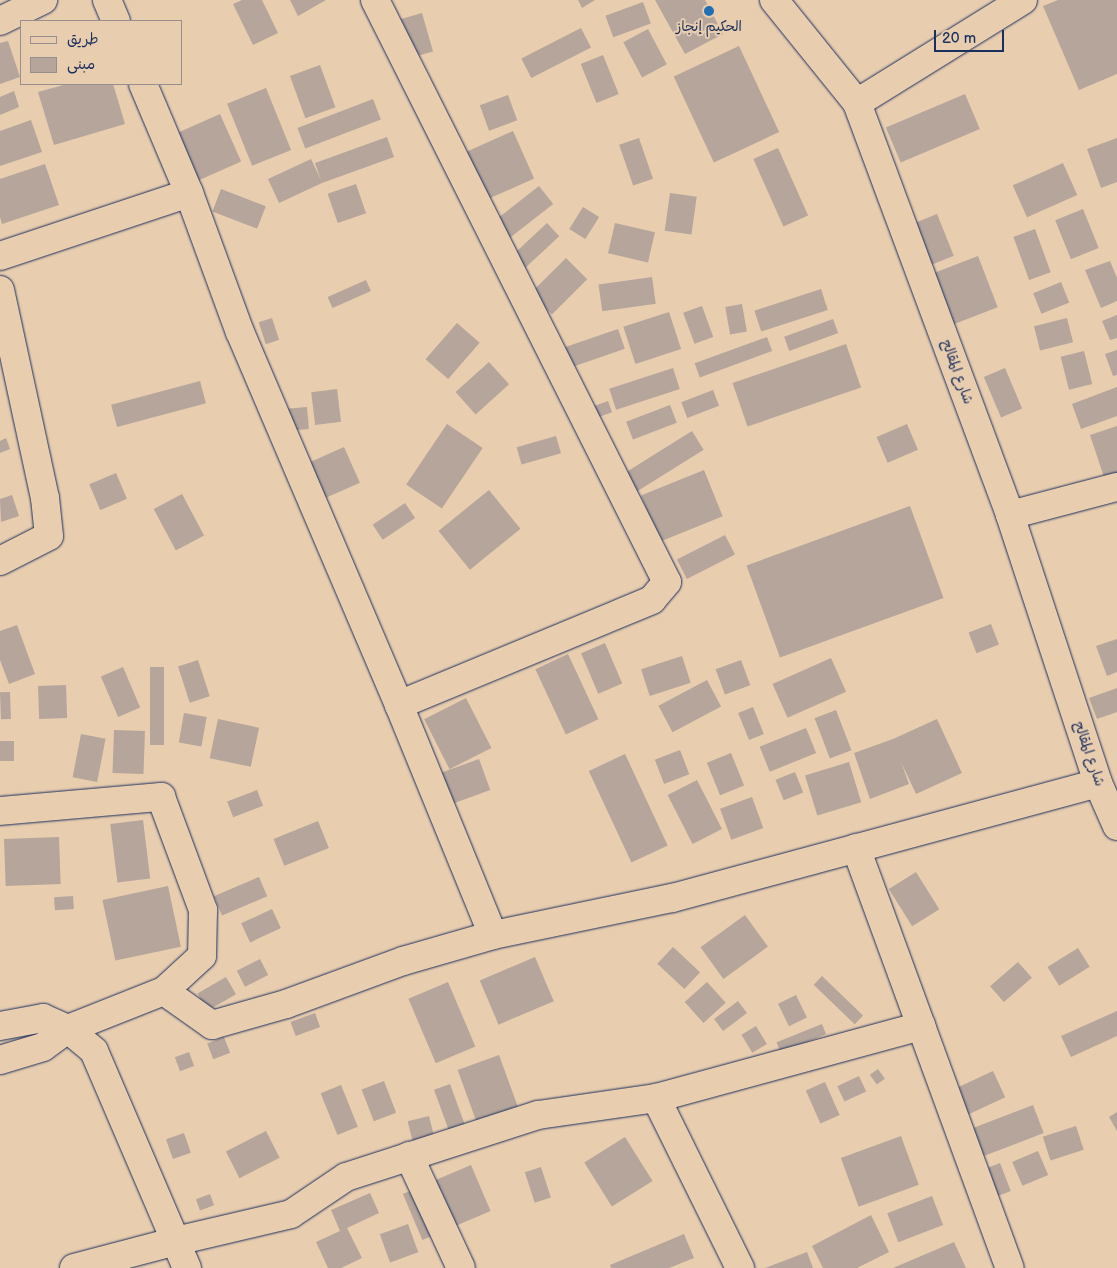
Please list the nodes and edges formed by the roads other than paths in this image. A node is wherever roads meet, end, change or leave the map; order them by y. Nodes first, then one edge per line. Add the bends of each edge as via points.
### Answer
1 (43, 0) edge
2 (107, 0) edge
3 (375, 0) edge
4 (774, 0) edge
5 (1023, 0) edge
6 (116, 20) edge
7 (0, 21) edge
8 (143, 85) edge
9 (856, 103) junction
10 (189, 193) junction
11 (0, 256) edge
12 (0, 290) edge
13 (1117, 487) edge
14 (1010, 515) junction
15 (0, 561) edge
16 (400, 706) junction
17 (1098, 783) junction
18 (0, 811) edge
19 (1117, 826) edge
20 (856, 848) junction
21 (492, 935) junction
22 (164, 991) junction
23 (0, 1026) edge
24 (921, 1026) junction
25 (68, 1029) junction
26 (0, 1060) edge
27 (656, 1098) junction
28 (409, 1156) junction
29 (176, 1241) junction
30 (74, 1268) edge
31 (186, 1268) edge
32 (461, 1268) edge
33 (740, 1268) edge
34 (1010, 1268) edge

1 - 7 street
2 - 6 street
3 - 16 street via 667,582 652,600
4 - 9 street, شارع المقالح
5 - 9 street
8 - 10 street
9 - 14 street, شارع المقالح
10 - 11 street
10 - 16 street via 240,332
12 - 15 street via 44,498 49,536
13 - 14 street
14 - 17 street, شارع المقالح
16 - 21 street
17 - 19 street, شارع المقالح
17 - 20 street
18 - 22 street via 162,797 203,910 202,956
20 - 21 street via 672,898
20 - 24 street
21 - 22 street via 403,961 286,1004 212,1025
22 - 25 street
23 - 25 street via 43,1018
24 - 27 street
24 - 34 street
25 - 26 street via 43,1047
25 - 29 street via 94,1051
27 - 28 street via 538,1114
27 - 33 street
28 - 29 street via 346,1177 291,1214
28 - 32 street
29 - 30 street
29 - 31 street

